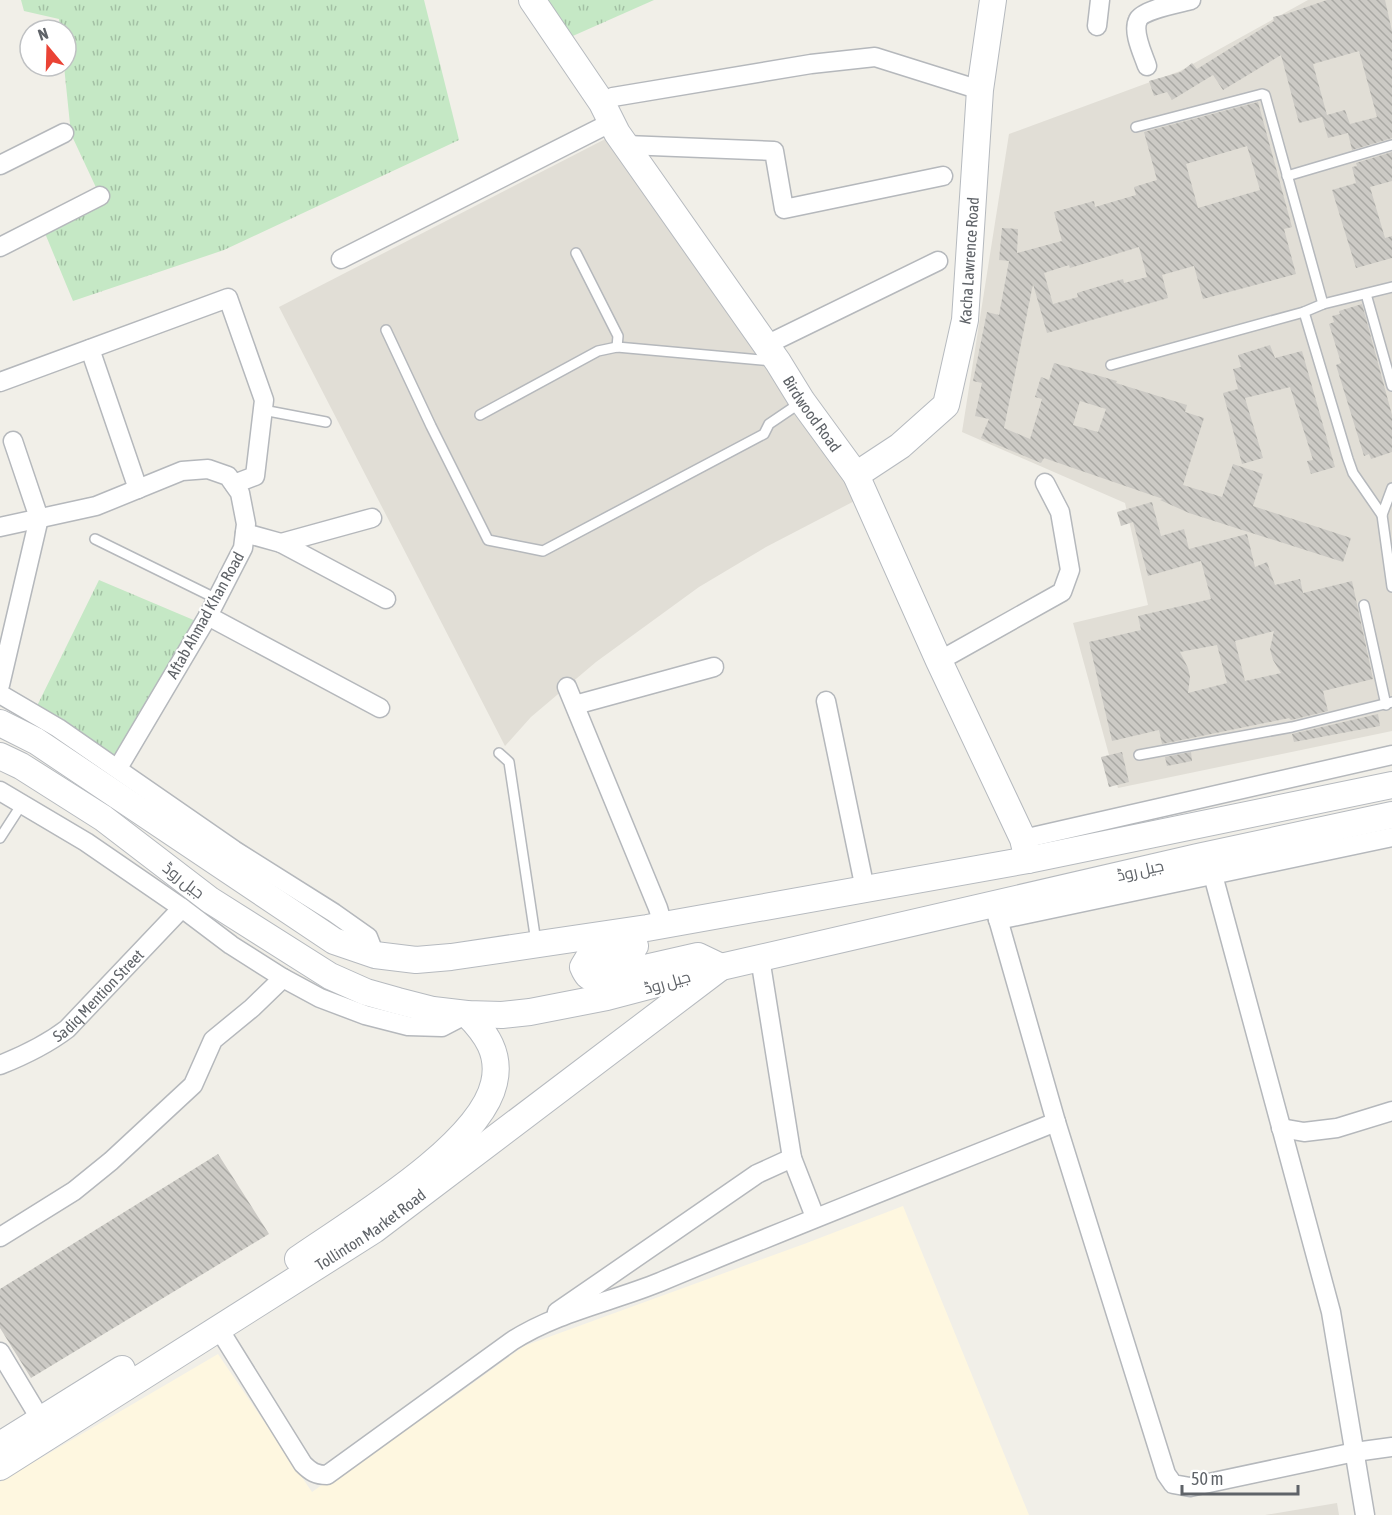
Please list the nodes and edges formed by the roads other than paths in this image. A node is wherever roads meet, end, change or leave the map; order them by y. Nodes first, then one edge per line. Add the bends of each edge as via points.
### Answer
1 (532, 0) edge
2 (993, 0) edge
3 (1100, 0) edge
4 (1191, 0) edge
5 (1097, 26) dead end
6 (1147, 66) dead end
7 (980, 90) junction
8 (607, 112) junction
9 (1136, 127) dead end
10 (64, 133) dead end
11 (626, 145) junction
12 (1392, 145) edge
13 (0, 165) edge
14 (943, 176) dead end
15 (1287, 176) junction
16 (100, 196) dead end
17 (0, 247) edge
18 (576, 253) dead end
19 (341, 259) dead end
20 (938, 261) dead end
21 (1392, 287) edge
22 (1366, 294) junction
23 (1323, 304) junction
24 (1304, 312) junction
25 (386, 330) dead end
26 (617, 347) junction
27 (90, 349) junction
28 (772, 354) junction
29 (1111, 365) dead end
30 (0, 382) edge
31 (1392, 386) edge
32 (802, 401) junction
33 (263, 410) junction
34 (480, 415) dead end
35 (326, 422) dead end
36 (13, 441) dead end
37 (856, 475) junction
38 (1045, 483) dead end
39 (234, 484) junction
40 (1392, 488) edge
41 (138, 489) junction
42 (39, 518) junction
43 (372, 518) dead end
44 (1386, 521) edge
45 (0, 527) edge
46 (245, 533) junction
47 (95, 539) dead end
48 (281, 543) junction
49 (1392, 587) edge
50 (217, 599) junction
51 (386, 599) dead end
52 (1364, 605) dead end
53 (208, 616) junction
54 (939, 661) junction
55 (714, 667) dead end
56 (0, 685) edge
57 (567, 687) dead end
58 (0, 694) edge
59 (826, 701) dead end
60 (1389, 703) edge
61 (575, 705) junction
62 (380, 708) dead end
63 (0, 723) edge
64 (499, 753) dead end
65 (1139, 755) dead end
66 (1392, 755) edge
67 (0, 756) edge
68 (118, 768) junction
69 (1392, 785) edge
70 (0, 791) edge
71 (22, 804) junction
72 (1392, 815) edge
73 (1392, 837) edge
74 (0, 838) edge
75 (1025, 850) junction
76 (1213, 875) junction
77 (866, 889) junction
78 (182, 908) junction
79 (749, 909) junction
80 (996, 912) junction
81 (663, 925) junction
82 (537, 944) junction
83 (375, 955) junction
84 (760, 958) junction
85 (721, 967) junction
86 (283, 978) junction
87 (467, 1014) junction
88 (0, 1065) edge
89 (1392, 1111) edge
90 (1056, 1122) junction
91 (1281, 1128) junction
92 (792, 1158) junction
93 (815, 1217) junction
94 (0, 1237) edge
95 (541, 1323) junction
96 (219, 1329) junction
97 (0, 1352) edge
98 (41, 1420) junction
99 (0, 1445) edge
100 (1392, 1447) edge
101 (1354, 1452) junction
102 (0, 1467) edge
103 (1365, 1515) edge

1 - 8 main road, Birdwood Road
2 - 7 main road, Kacha Lawrence Road
3 - 5 street
4 - 6 street via 1142,14 1137,21
7 - 8 street via 875,57 613,97
7 - 37 main road, Kacha Lawrence Road via 965,320 946,405 900,446
8 - 11 main road, Birdwood Road
8 - 19 street
9 - 15 lane via 1262,94
10 - 13 street
11 - 14 street via 774,151 784,209
11 - 28 main road, Birdwood Road
12 - 15 lane
15 - 23 lane
16 - 17 street
18 - 26 lane via 618,336
20 - 28 street
21 - 22 lane
22 - 23 lane
22 - 31 lane
23 - 24 lane
24 - 29 lane
24 - 44 lane via 1353,473
25 - 32 lane via 488,540 543,550 764,434 769,424
26 - 28 lane
26 - 34 lane via 598,351
27 - 30 street
27 - 33 street via 228,298 264,400
27 - 41 street
28 - 32 main road, Birdwood Road
32 - 37 main road, Birdwood Road
33 - 35 lane
33 - 39 street via 255,476
36 - 42 street
37 - 54 main road, Birdwood Road
38 - 54 street via 1060,512 1070,570 1062,592
39 - 41 street via 228,476 208,469 182,471
39 - 46 street, Aftab Ahmad Khan Road via 240,493
40 - 44 lane
41 - 42 street via 96,506
42 - 45 street
42 - 56 street
43 - 48 street
44 - 49 lane
46 - 48 street
46 - 50 street, Aftab Ahmad Khan Road via 243,548
47 - 50 lane
48 - 51 street
50 - 53 street, Aftab Ahmad Khan Road
52 - 60 lane
53 - 62 street
53 - 68 street, Aftab Ahmad Khan Road
54 - 75 main road, Birdwood Road
55 - 61 street
57 - 61 street
58 - 68 street
59 - 77 street
60 - 65 lane via 1292,727
61 - 81 street
63 - 83 main road, جیل روڈ via 36,741 334,941
64 - 82 lane via 509,762
66 - 75 street
67 - 87 main road, جیل روڈ via 103,818 210,900 330,976 398,1002
68 - 83 street via 234,850 334,913 368,938
69 - 75 main road, جیل روڈ
70 - 71 street
71 - 74 lane
71 - 78 street via 86,842
72 - 80 main road, جیل روڈ via 1198,857
73 - 76 street
75 - 77 main road, جیل روڈ
76 - 80 street
76 - 91 street
77 - 79 main road, جیل روڈ
78 - 86 street
78 - 88 street, Sadiq Mention Street via 67,1029 35,1051
79 - 81 main road, جیل روڈ
79 - 85 main road via 724,927 595,954 584,961 583,967 586,974 597,979 698,956
80 - 84 main road, جیل روڈ
80 - 90 street
81 - 82 main road, جیل روڈ
82 - 83 main road, جیل روڈ via 416,960
84 - 85 main road, جیل روڈ
84 - 92 street
85 - 87 main road, جیل روڈ via 645,989 556,1008 502,1015
85 - 96 main road, Tollinton Market Road via 374,1230
86 - 87 street via 320,998 408,1026 442,1027
86 - 94 street via 213,1040 193,1085 111,1161 74,1191
87 - 98 main road, Tollinton Market Road via 485,1032 493,1050 495,1081 489,1099 442,1156 286,1267
89 - 91 street via 1337,1128 1304,1132
90 - 93 street
90 - 101 street via 1162,1463 1173,1484 1190,1486
91 - 101 street via 1331,1312
92 - 93 street
92 - 95 street via 757,1174
93 - 95 street via 626,1295
95 - 96 street via 327,1475 311,1472 303,1464
96 - 102 main road, Tollinton Market Road
97 - 98 street
98 - 99 main road, Tollinton Market Road
100 - 101 street
101 - 103 street

